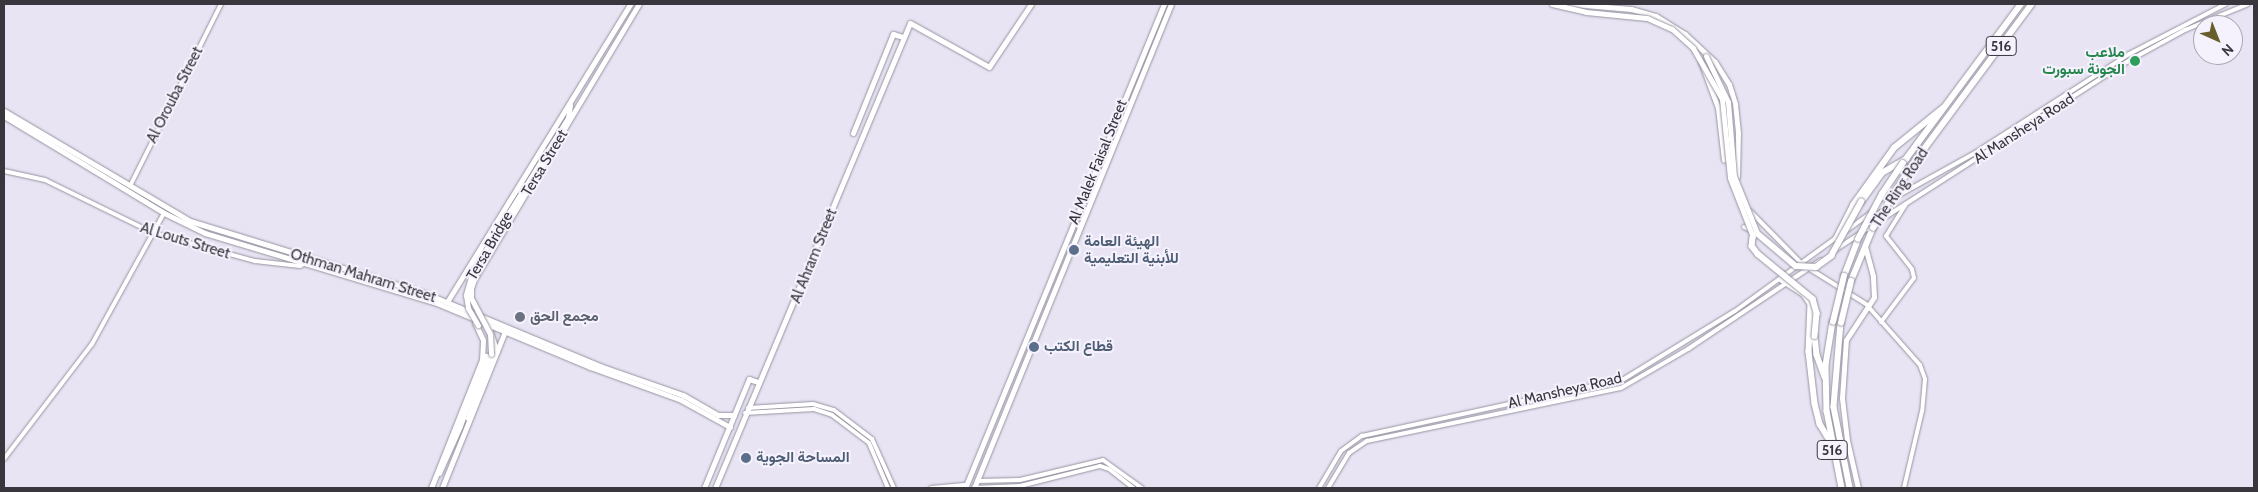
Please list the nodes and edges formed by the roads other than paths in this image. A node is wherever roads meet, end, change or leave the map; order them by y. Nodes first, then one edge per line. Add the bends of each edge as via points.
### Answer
1 (221, 4) edge
2 (630, 4) edge
3 (639, 4) edge
4 (1031, 4) edge
5 (1164, 4) edge
6 (1171, 4) edge
7 (1552, 4) edge
8 (1571, 4) edge
9 (2021, 4) edge
10 (2032, 4) edge
11 (2226, 4) edge
12 (2248, 4) edge
13 (624, 14) junction
14 (632, 17) junction
15 (903, 37) junction
16 (1704, 57) junction
17 (570, 104) junction
18 (1946, 106) junction
19 (4, 111) edge
20 (4, 116) edge
21 (853, 133) dead end
22 (1724, 160) dead end
23 (1905, 160) junction
24 (1095, 169) junction
25 (4, 171) edge
26 (1102, 172) junction
27 (1737, 177) joint
28 (130, 186) junction
29 (529, 190) junction
30 (1903, 192) junction
31 (1908, 201) junction
32 (164, 213) junction
33 (1753, 216) junction
34 (1744, 227) dead end
35 (153, 233) junction
36 (1755, 235) junction
37 (1836, 239) junction
38 (1865, 244) junction
39 (310, 261) junction
40 (1802, 264) junction
41 (1808, 269) junction
42 (475, 270) junction
43 (1784, 281) junction
44 (447, 302) junction
45 (1869, 308) junction
46 (472, 318) junction
47 (483, 318) junction
48 (1881, 322) junction
49 (488, 324) junction
50 (506, 329) junction
51 (492, 354) junction
52 (1826, 379) junction
53 (758, 382) junction
54 (1618, 382) junction
55 (648, 386) junction
56 (1621, 388) junction
57 (819, 407) junction
58 (746, 410) junction
59 (734, 415) junction
60 (730, 427) junction
61 (1831, 442) junction
62 (4, 459) edge
63 (435, 477) junction
64 (708, 478) junction
65 (718, 480) junction
66 (977, 480) junction
67 (966, 487) edge
68 (431, 488) edge
69 (442, 488) edge
70 (704, 488) edge
71 (710, 488) edge
72 (715, 488) edge
73 (888, 488) edge
74 (894, 488) edge
75 (931, 488) edge
76 (974, 488) edge
77 (1133, 488) edge
78 (1142, 488) edge
79 (1319, 488) edge
80 (1328, 488) edge
81 (1842, 488) edge
82 (1850, 488) edge
83 (1858, 488) edge
84 (1904, 488) edge

1 - 28 street, Al Orouba Street
2 - 13 main road, Tersa Street
3 - 14 main road, Tersa Street
4 - 15 main road, Al Ahram Street via 989,67 910,23
5 - 24 main road, Al Malek Faisal Street
6 - 26 main road, Al Malek Faisal Street
7 - 16 main road, bridge via 1586,12 1623,13 1654,20 1677,33
8 - 16 main road, bridge via 1631,9 1656,16 1685,34
9 - 18 highway, The Ring Road / 516
10 - 38 highway, The Ring Road / 516, bridge via 1910,168
11 - 30 street, Al Mansheya Road via 2129,54 1975,153
12 - 31 street, Al Mansheya Road via 2143,52 1960,171
13 - 14 main road via 630,13
13 - 17 main road, Tersa Street
14 - 29 main road, Tersa Street
15 - 21 main road via 893,34
15 - 53 main road, Al Ahram Street via 789,317
16 - 22 main road, bridge via 1702,69 1718,108
16 - 27 main road via 1720,69 1731,90 1737,118
16 - 36 main road, bridge via 1722,99 1730,178
17 - 42 main road, Tersa Bridge via 568,118
17 - 44 main road, Tersa Street
18 - 23 highway, The Ring Road / 516
18 - 37 highway via 1894,148 1853,205
19 - 28 main road, Othman Mahram Street
20 - 32 main road, Othman Mahram Street
23 - 36 highway, bridge via 1882,173 1861,202 1831,256 1812,268 1791,264
23 - 52 highway, The Ring Road / 516, bridge via 1878,199 1844,276 1832,322
24 - 26 main road
24 - 67 main road, Al Malek Faisal Street
25 - 35 street, Al Louts Street via 37,177
26 - 66 main road, Al Malek Faisal Street
27 - 33 street
28 - 39 main road, Othman Mahram Street via 190,221
29 - 42 main road, Tersa Bridge
29 - 47 main road, Tersa Street via 473,282 473,298
30 - 31 street
30 - 37 street, Al Mansheya Road
31 - 41 street, Al Mansheya Road
31 - 48 street via 1886,230 1887,240 1914,276
32 - 35 street
32 - 39 main road, Othman Mahram Street via 215,237
33 - 34 street via 1755,228 1751,231
33 - 40 street
35 - 39 street, Al Louts Street via 255,261 295,266
35 - 62 street via 92,344
36 - 52 highway, bridge via 1752,246 1758,254 1813,299 1817,313 1817,355
37 - 40 street, Al Mansheya Road
38 - 45 main road via 1874,281 1874,297
38 - 82 highway, The Ring Road / 516, bridge via 1851,281 1841,323 1835,389 1834,407
39 - 44 main road, Othman Mahram Street
39 - 46 main road, Othman Mahram Street
40 - 41 street
40 - 43 street, Al Mansheya Road
41 - 43 street, Al Mansheya Road
41 - 45 street
42 - 51 main road, Tersa Bridge, bridge via 471,298 490,334
43 - 54 street, Al Mansheya Road
43 - 56 street, Al Mansheya Road via 1650,373
43 - 61 highway via 1804,294 1810,304 1809,352 1815,404 1820,424
44 - 47 main road, Othman Mahram Street
45 - 48 street
45 - 83 main road via 1846,340 1842,398
46 - 49 main road, Othman Mahram Street
46 - 63 main road via 483,340 482,360
47 - 49 main road, Tersa Street
47 - 50 main road, Othman Mahram Street
48 - 84 street via 1920,365 1924,380 1922,411
49 - 50 main road, Othman Mahram Street
49 - 51 main road, Tersa Street
50 - 51 main road
50 - 55 main road, Othman Mahram Street
51 - 63 main road, Tersa Bridge
51 - 69 main road, Tersa Bridge
52 - 61 highway, The Ring Road / 516
53 - 58 main road, Al Ahram Street
53 - 59 main road via 750,379
54 - 56 street
54 - 79 street, Al Mansheya Road via 1362,436 1341,451
55 - 59 main road, Othman Mahram Street via 683,395 718,414
55 - 60 main road, Othman Mahram Street via 692,405
56 - 80 street, Al Mansheya Road via 1367,441 1349,454
57 - 58 street
57 - 73 street via 870,442
57 - 74 street via 834,410 872,439
58 - 65 main road, Al Ahram Street
59 - 60 main road
60 - 64 main road
61 - 81 highway, The Ring Road / 516
63 - 68 main road
64 - 65 main road
64 - 70 main road
65 - 72 main road, Al Ahram Street
66 - 76 main road, Al Malek Faisal Street
66 - 78 street via 1020,480 1103,460
67 - 75 street
70 - 71 main road
76 - 77 street via 1020,486 1100,466

